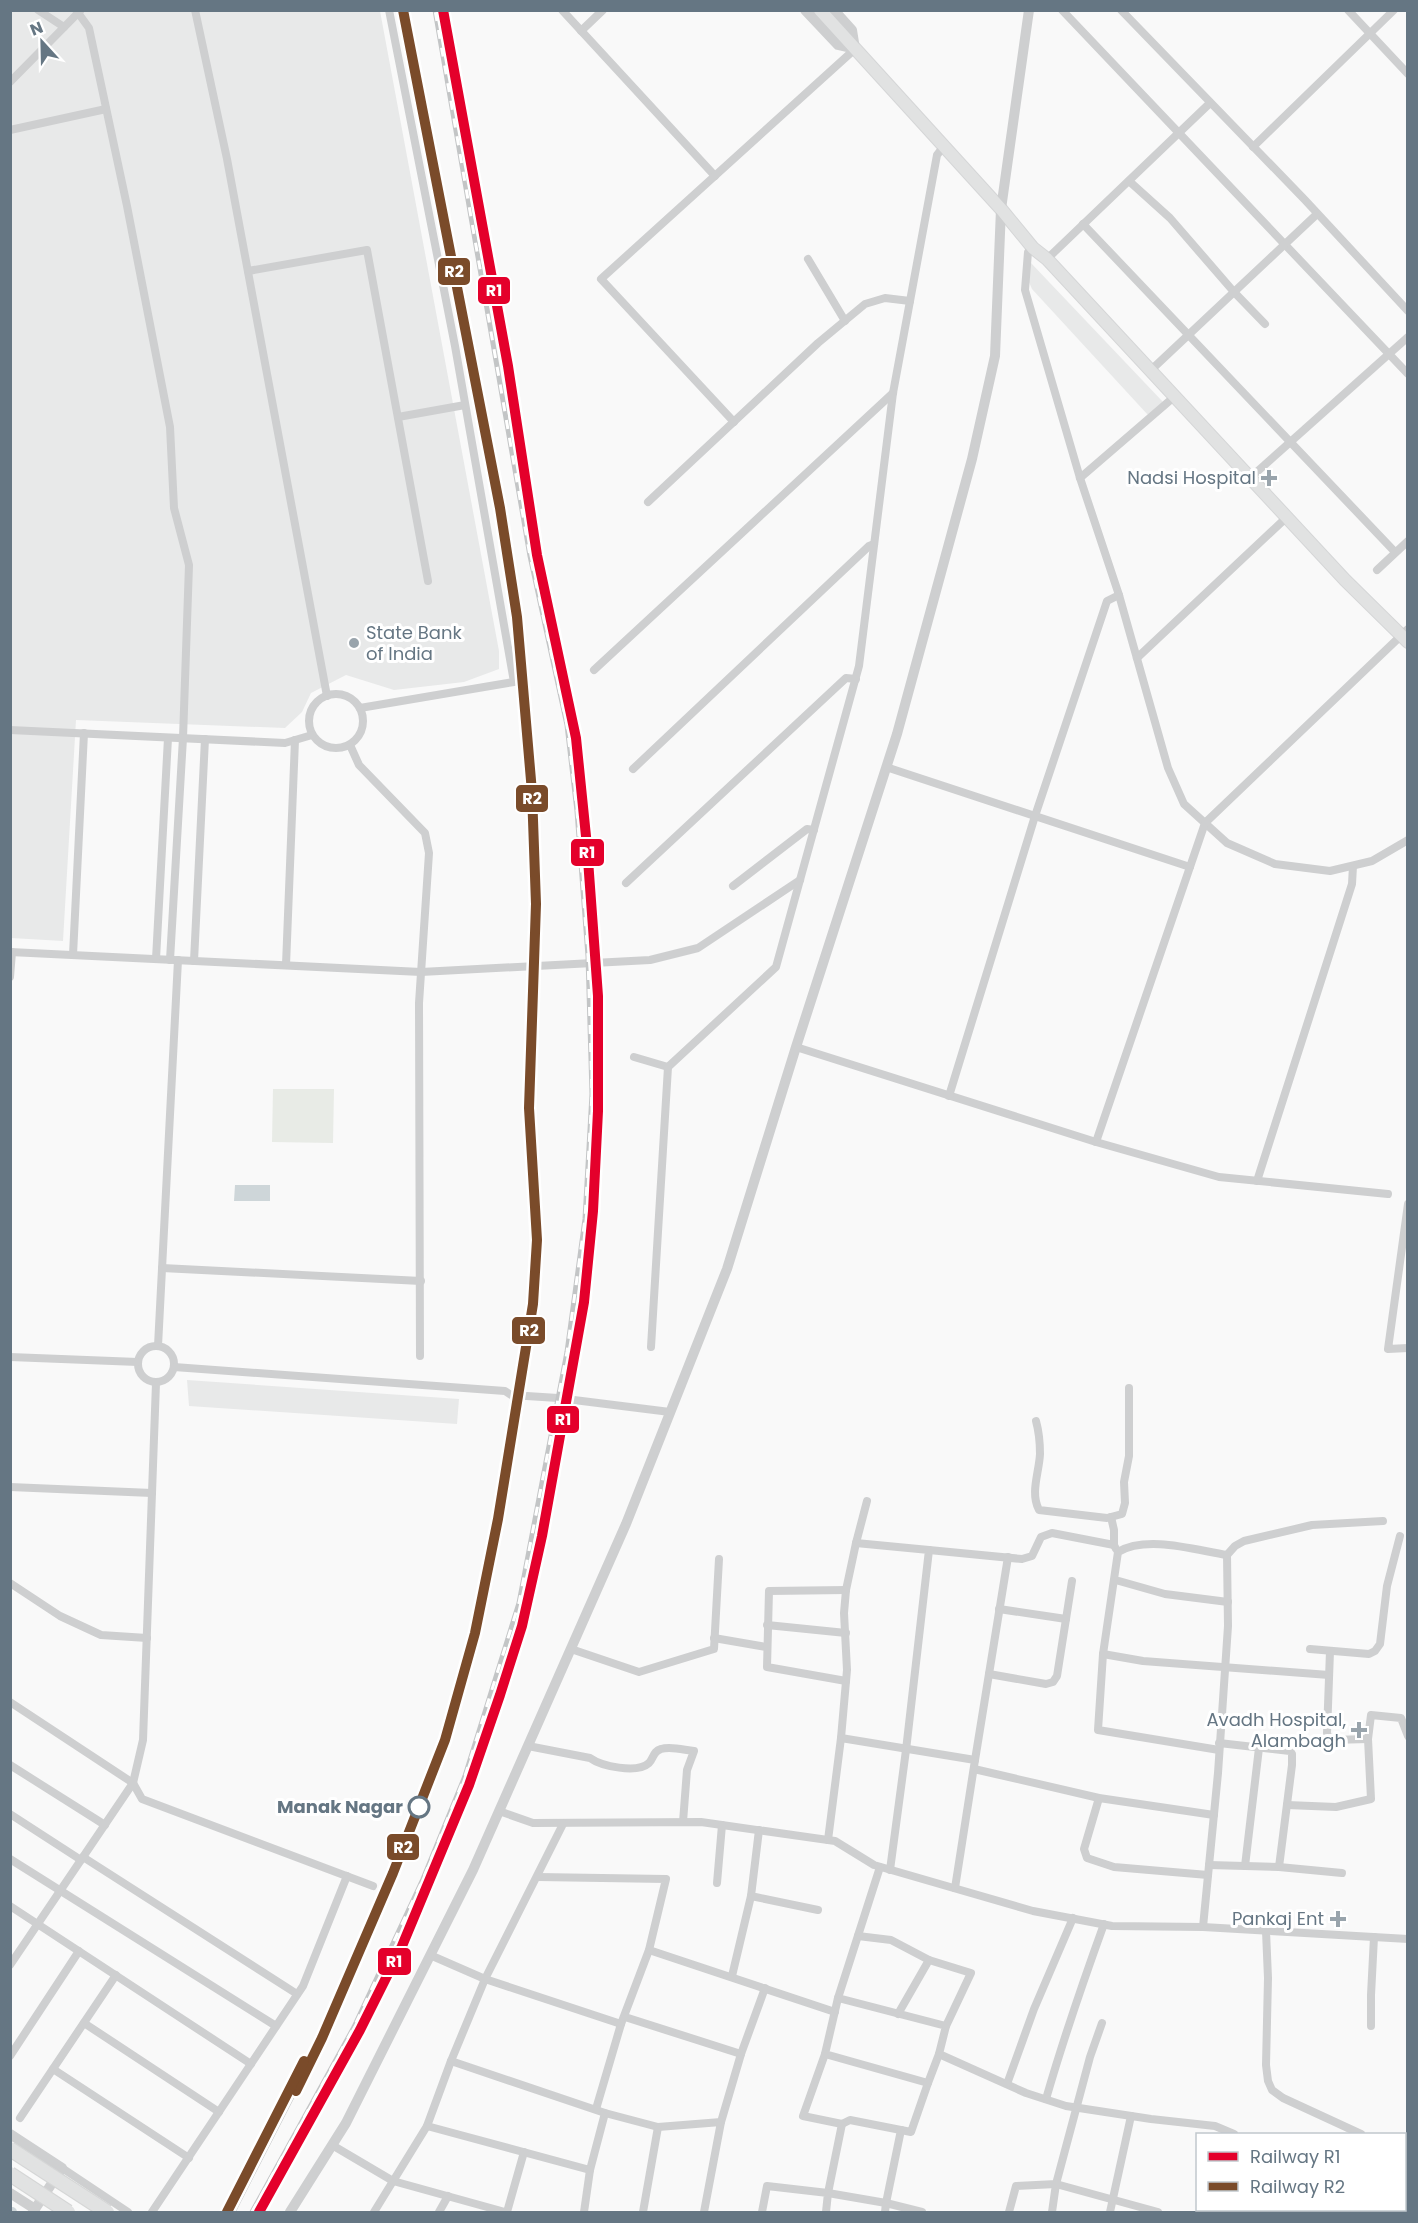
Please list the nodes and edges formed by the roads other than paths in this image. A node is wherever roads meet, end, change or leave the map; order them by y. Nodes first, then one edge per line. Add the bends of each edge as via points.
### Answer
1 (38, 10) edge
2 (195, 10) edge
3 (389, 10) edge
4 (562, 10) edge
5 (603, 10) edge
6 (805, 10) edge
7 (820, 10) edge
8 (834, 10) edge
9 (1029, 10) edge
10 (1062, 10) edge
11 (1121, 10) edge
12 (1348, 10) edge
13 (1394, 10) edge
14 (78, 11) edge
15 (64, 27) junction
16 (581, 32) junction
17 (1370, 34) junction
18 (850, 44) junction
19 (1407, 74) edge
20 (10, 82) edge
21 (1210, 103) junction
22 (106, 109) junction
23 (10, 130) edge
24 (1178, 133) junction
25 (944, 147) junction
26 (1253, 147) junction
27 (715, 176) junction
28 (1129, 181) junction
29 (1001, 209) junction
30 (1317, 213) junction
31 (1083, 224) junction
32 (1284, 244) junction
33 (1033, 248) junction
34 (808, 259) dead end
35 (1047, 259) junction
36 (248, 270) junction
37 (1234, 292) junction
38 (910, 301) junction
39 (1407, 311) edge
40 (845, 321) junction
41 (1265, 324) dead end
42 (1189, 335) junction
43 (1407, 338) edge
44 (1389, 355) junction
45 (1150, 371) junction
46 (1407, 374) edge
47 (893, 393) junction
48 (1174, 397) junction
49 (465, 405) junction
50 (398, 417) junction
51 (734, 422) junction
52 (1290, 442) junction
53 (1080, 478) junction
54 (1250, 478) junction
55 (648, 502) dead end
56 (1287, 517) junction
57 (1407, 540) edge
58 (874, 544) junction
59 (1395, 552) junction
60 (1377, 570) dead end
61 (428, 581) dead end
62 (1119, 595) junction
63 (1405, 636) edge
64 (1137, 658) junction
65 (594, 670) dead end
66 (856, 678) junction
67 (327, 696) junction
68 (360, 708) junction
69 (10, 730) edge
70 (84, 734) junction
71 (312, 735) junction
72 (168, 738) junction
73 (183, 738) junction
74 (205, 739) junction
75 (295, 740) junction
76 (350, 745) junction
77 (886, 767) junction
78 (633, 769) dead end
79 (1035, 816) junction
80 (1205, 823) junction
81 (814, 830) junction
82 (1407, 840) edge
83 (1353, 866) junction
84 (1190, 867) junction
85 (800, 880) junction
86 (626, 883) dead end
87 (733, 886) dead end
88 (11, 952) edge
89 (73, 955) junction
90 (156, 959) junction
91 (174, 960) junction
92 (194, 961) junction
93 (286, 965) junction
94 (421, 972) junction
95 (10, 977) edge
96 (796, 1047) junction
97 (634, 1057) dead end
98 (668, 1068) junction
99 (949, 1095) junction
100 (1096, 1142) junction
101 (1257, 1180) junction
102 (1388, 1194) dead end
103 (1407, 1204) edge
104 (162, 1268) junction
105 (421, 1281) junction
106 (158, 1346) junction
107 (651, 1347) dead end
108 (1407, 1348) edge
109 (420, 1356) dead end
110 (10, 1357) edge
111 (138, 1362) junction
112 (174, 1367) junction
113 (156, 1383) junction
114 (1128, 1388) dead end
115 (670, 1412) junction
116 (1036, 1421) dead end
117 (10, 1487) edge
118 (152, 1493) junction
119 (867, 1501) dead end
120 (1111, 1517) junction
121 (1383, 1521) dead end
122 (1401, 1536) dead end
123 (856, 1543) junction
124 (1116, 1548) junction
125 (929, 1550) junction
126 (1227, 1555) junction
127 (1008, 1557) junction
128 (719, 1559) dead end
129 (1072, 1581) dead end
130 (1119, 1581) dead end
131 (10, 1583) edge
132 (846, 1590) junction
133 (1228, 1602) junction
134 (999, 1609) junction
135 (1066, 1619) junction
136 (767, 1625) junction
137 (846, 1633) junction
138 (147, 1638) junction
139 (714, 1638) junction
140 (766, 1647) junction
141 (571, 1649) junction
142 (1310, 1649) dead end
143 (1330, 1651) junction
144 (1103, 1654) junction
145 (1225, 1667) junction
146 (989, 1674) junction
147 (1329, 1675) junction
148 (846, 1681) junction
149 (10, 1702) edge
150 (1407, 1736) edge
151 (841, 1738) junction
152 (1368, 1739) junction
153 (528, 1746) junction
154 (1219, 1746) junction
155 (1260, 1748) junction
156 (906, 1750) junction
157 (10, 1765) edge
158 (975, 1765) junction
159 (133, 1783) junction
160 (1100, 1798) junction
161 (1287, 1805) junction
162 (500, 1811) junction
163 (10, 1814) edge
164 (1214, 1815) junction
165 (683, 1822) junction
166 (563, 1824) junction
167 (105, 1825) junction
168 (722, 1825) junction
169 (759, 1830) junction
170 (828, 1840) junction
171 (82, 1858) junction
172 (10, 1859) edge
173 (1209, 1864) junction
174 (1245, 1866) junction
175 (880, 1867) junction
176 (1279, 1867) junction
177 (890, 1870) junction
178 (1342, 1873) dead end
179 (1208, 1875) junction
180 (347, 1876) junction
181 (538, 1877) junction
182 (717, 1883) dead end
183 (373, 1886) dead end
184 (955, 1888) junction
185 (61, 1891) junction
186 (751, 1896) junction
187 (10, 1906) edge
188 (818, 1910) dead end
189 (1073, 1918) junction
190 (38, 1924) junction
191 (1104, 1924) junction
192 (1203, 1927) junction
193 (1266, 1931) junction
194 (858, 1936) junction
195 (1374, 1937) junction
196 (1407, 1939) edge
197 (649, 1950) junction
198 (79, 1951) junction
199 (430, 1955) junction
200 (928, 1960) junction
201 (10, 1965) edge
202 (116, 1976) junction
203 (732, 1976) junction
204 (485, 1979) junction
205 (765, 1988) junction
206 (297, 1994) junction
207 (838, 1998) junction
208 (834, 2012) junction
209 (898, 2014) junction
210 (623, 2021) junction
211 (84, 2023) junction
212 (1102, 2023) dead end
213 (276, 2026) junction
214 (946, 2026) junction
215 (1371, 2026) dead end
216 (741, 2054) junction
217 (825, 2054) junction
218 (939, 2054) junction
219 (10, 2056) edge
220 (451, 2061) junction
221 (251, 2064) junction
222 (53, 2069) junction
223 (927, 2083) junction
224 (1008, 2084) junction
225 (1046, 2099) junction
226 (1078, 2108) junction
227 (601, 2111) junction
228 (219, 2112) junction
229 (1131, 2116) junction
230 (20, 2118) dead end
231 (721, 2122) junction
232 (842, 2124) junction
233 (428, 2126) junction
234 (658, 2127) junction
235 (901, 2130) junction
236 (1232, 2133) edge
237 (1359, 2133) edge
238 (10, 2134) edge
239 (332, 2145) junction
240 (10, 2149) edge
241 (524, 2152) junction
242 (189, 2158) junction
243 (62, 2168) junction
244 (590, 2170) junction
245 (10, 2174) edge
246 (393, 2181) junction
247 (1056, 2184) junction
248 (10, 2193) edge
249 (828, 2193) junction
250 (448, 2196) junction
251 (1113, 2200) junction
252 (886, 2208) edge
253 (34, 2211) edge
254 (68, 2212) edge
255 (106, 2212) edge
256 (128, 2212) edge
257 (152, 2212) edge
258 (290, 2212) edge
259 (374, 2212) edge
260 (439, 2212) edge
261 (506, 2212) edge
262 (584, 2212) edge
263 (643, 2212) edge
264 (704, 2212) edge
265 (762, 2212) edge
266 (826, 2212) edge
267 (922, 2212) edge
268 (1009, 2212) edge
269 (1052, 2212) edge
270 (1110, 2212) edge
271 (1158, 2212) edge

1 - 15 street
2 - 36 street
3 - 49 street
4 - 16 street
5 - 16 street
6 - 18 street via 838,45
7 - 18 main road
8 - 18 street via 852,30
9 - 29 street
10 - 24 street
11 - 21 street
12 - 17 street
13 - 17 street
14 - 15 street
14 - 22 street via 89,28
15 - 20 street
16 - 27 street
17 - 19 street
17 - 26 street
18 - 25 main road
18 - 27 street
21 - 24 street
21 - 26 street
22 - 23 street
22 - 73 street via 170,427 174,508 189,566
24 - 28 street
24 - 32 street
25 - 29 main road
25 - 38 street via 937,155
26 - 30 street
27 - 51 street via 601,279
28 - 31 street
28 - 37 street via 1170,218
29 - 33 main road
29 - 77 street via 995,356 972,459
30 - 32 street
30 - 39 street
31 - 35 street
31 - 42 street
32 - 37 street
32 - 44 street
33 - 35 main road
33 - 53 street via 1028,252 1025,290
34 - 40 street
35 - 45 main road
36 - 50 street via 367,250
36 - 67 street
37 - 41 street
37 - 42 street
38 - 40 street via 885,298 865,304
38 - 47 street
40 - 51 street
42 - 45 street
42 - 52 street
43 - 44 street
44 - 46 street
44 - 52 street
45 - 48 main road
47 - 58 street
47 - 65 street
48 - 53 street
48 - 54 main road
49 - 50 street
49 - 68 street via 514,682
50 - 61 street
51 - 55 street
52 - 54 street
52 - 59 street
53 - 62 street
54 - 56 main road
56 - 63 main road
56 - 64 street
57 - 59 street
58 - 66 street
58 - 78 street
59 - 60 street
62 - 64 street
62 - 79 street via 1107,602
63 - 80 street
64 - 80 street via 1168,768 1184,804
66 - 81 street
66 - 86 street via 846,678
67 - 68 street via 344,695
67 - 71 street via 315,704 310,714
68 - 76 street via 363,728
69 - 70 street
70 - 72 street
70 - 89 street
71 - 75 street
71 - 76 street via 329,748
72 - 73 street
72 - 90 street
73 - 74 street
73 - 91 street
74 - 75 street via 285,743
74 - 92 street
75 - 93 street
76 - 94 street via 359,765 425,833 429,853
77 - 79 street
77 - 96 street
79 - 84 street
79 - 99 street
80 - 83 street via 1227,843 1275,864 1330,871
80 - 84 street
81 - 85 street
81 - 87 street via 807,829
82 - 83 street via 1372,861
83 - 101 street via 1353,884
84 - 100 street
85 - 94 street via 698,948 660,958
85 - 98 street via 776,967
88 - 89 street
88 - 95 street
89 - 90 street
90 - 91 street
91 - 92 street
91 - 104 street
92 - 93 street
93 - 94 street
94 - 105 street
96 - 99 street
96 - 115 street via 727,1269
97 - 98 street
98 - 107 street
99 - 100 street
100 - 101 street via 1219,1177
101 - 102 street
103 - 108 street via 1388,1349
104 - 105 street
104 - 106 street
105 - 109 street
106 - 111 street via 144,1349
106 - 112 street via 170,1353
110 - 111 street
111 - 113 street via 145,1380
112 - 113 street via 168,1378
112 - 115 street via 505,1391 511,1395
113 - 118 street
114 - 120 street via 1125,1503 1122,1514
115 - 141 street
116 - 120 street via 1040,1455 1034,1501 1039,1510
117 - 118 street
118 - 138 street
119 - 123 street
120 - 124 street
121 - 126 street via 1301,1527 1244,1541
122 - 143 street via 1387,1586 1380,1644 1369,1653
123 - 125 street
123 - 132 street
124 - 126 street via 1155,1544
124 - 127 street via 1052,1533 1041,1537 1032,1556
124 - 144 street
125 - 127 street
125 - 156 street
126 - 133 street
127 - 134 street
128 - 139 street
129 - 135 street
130 - 133 street via 1165,1594
131 - 138 street via 60,1616 101,1635
132 - 136 street via 769,1591
132 - 137 street
133 - 145 street
134 - 135 street
134 - 146 street
135 - 146 street via 1053,1682
136 - 137 street
136 - 140 street
137 - 148 street
138 - 159 street via 143,1740
139 - 140 street
139 - 141 street via 714,1648 639,1672
140 - 148 street via 766,1667
141 - 153 street
142 - 143 street
143 - 147 street
144 - 145 street
144 - 154 street via 1098,1730
145 - 147 street
145 - 154 street
146 - 158 street
147 - 152 street via 1329,1739
148 - 151 street
149 - 159 street
150 - 152 street via 1401,1718 1371,1715
151 - 156 street
151 - 170 street
152 - 161 street via 1371,1799 1336,1807
153 - 162 street
153 - 165 street via 629,1768 650,1762 660,1749 694,1752 687,1770
154 - 155 street
154 - 164 street
155 - 161 street via 1292,1754
155 - 174 street
156 - 158 street
156 - 177 street
157 - 167 street
158 - 160 street
158 - 184 street
159 - 167 street
159 - 180 street via 142,1799
160 - 164 street
160 - 179 street via 1084,1849 1087,1858 1114,1867
161 - 176 street
162 - 166 street via 533,1823
162 - 199 street
163 - 171 street
164 - 173 street
165 - 166 street
165 - 168 street
166 - 181 street
167 - 171 street
168 - 169 street
168 - 182 street
169 - 170 street
169 - 186 street
170 - 175 street
171 - 185 street
171 - 206 street
172 - 185 street
173 - 174 street
173 - 179 street
174 - 176 street
175 - 177 street
175 - 194 street
176 - 178 street
177 - 184 street
179 - 192 street
180 - 183 street
180 - 206 street
181 - 197 street via 666,1879
181 - 204 street
184 - 189 street
185 - 190 street
185 - 213 street
186 - 188 street
186 - 203 street
187 - 190 street
189 - 191 street
189 - 224 street via 1034,2008
190 - 198 street
190 - 201 street
191 - 192 street
191 - 225 street
192 - 193 street
193 - 195 street
193 - 237 street via 1266,2065 1272,2091
194 - 200 street via 891,1940
194 - 207 street
195 - 196 street
195 - 215 street
197 - 203 street
197 - 210 street
198 - 202 street
198 - 219 street
199 - 204 street
199 - 239 street
200 - 209 street
200 - 214 street via 971,1973
202 - 211 street
202 - 221 street
203 - 205 street
204 - 210 street
204 - 220 street
205 - 208 street
205 - 216 street
206 - 213 street
207 - 208 street
207 - 209 street
208 - 217 street
209 - 214 street
210 - 216 street
210 - 227 street
211 - 222 street
211 - 228 street
212 - 226 street
213 - 221 street
214 - 218 street
216 - 231 street
217 - 223 street
217 - 232 street via 802,2116
218 - 223 street
218 - 224 street
220 - 227 street
220 - 233 street
221 - 228 street
222 - 230 street
222 - 242 street
223 - 235 street via 911,2132
224 - 225 street
225 - 226 street
226 - 229 street
226 - 247 street
227 - 234 street
227 - 244 street
228 - 242 street
229 - 236 street via 1215,2126
229 - 251 street
231 - 234 street
231 - 264 street
232 - 235 street via 850,2120
232 - 249 street
233 - 241 street
233 - 246 street
234 - 263 street
235 - 252 street
238 - 243 street
239 - 246 street
239 - 258 street
240 - 255 highway, bridge
241 - 244 street
241 - 261 street
242 - 257 street
243 - 253 street
243 - 256 street
244 - 262 street
245 - 254 highway, bridge
246 - 250 street
246 - 259 street
247 - 251 street
247 - 268 street via 1016,2187
247 - 269 street
248 - 253 street
249 - 252 street
249 - 265 street via 766,2186
249 - 266 street
250 - 260 street
250 - 261 street
251 - 270 street
251 - 271 street
252 - 267 street

